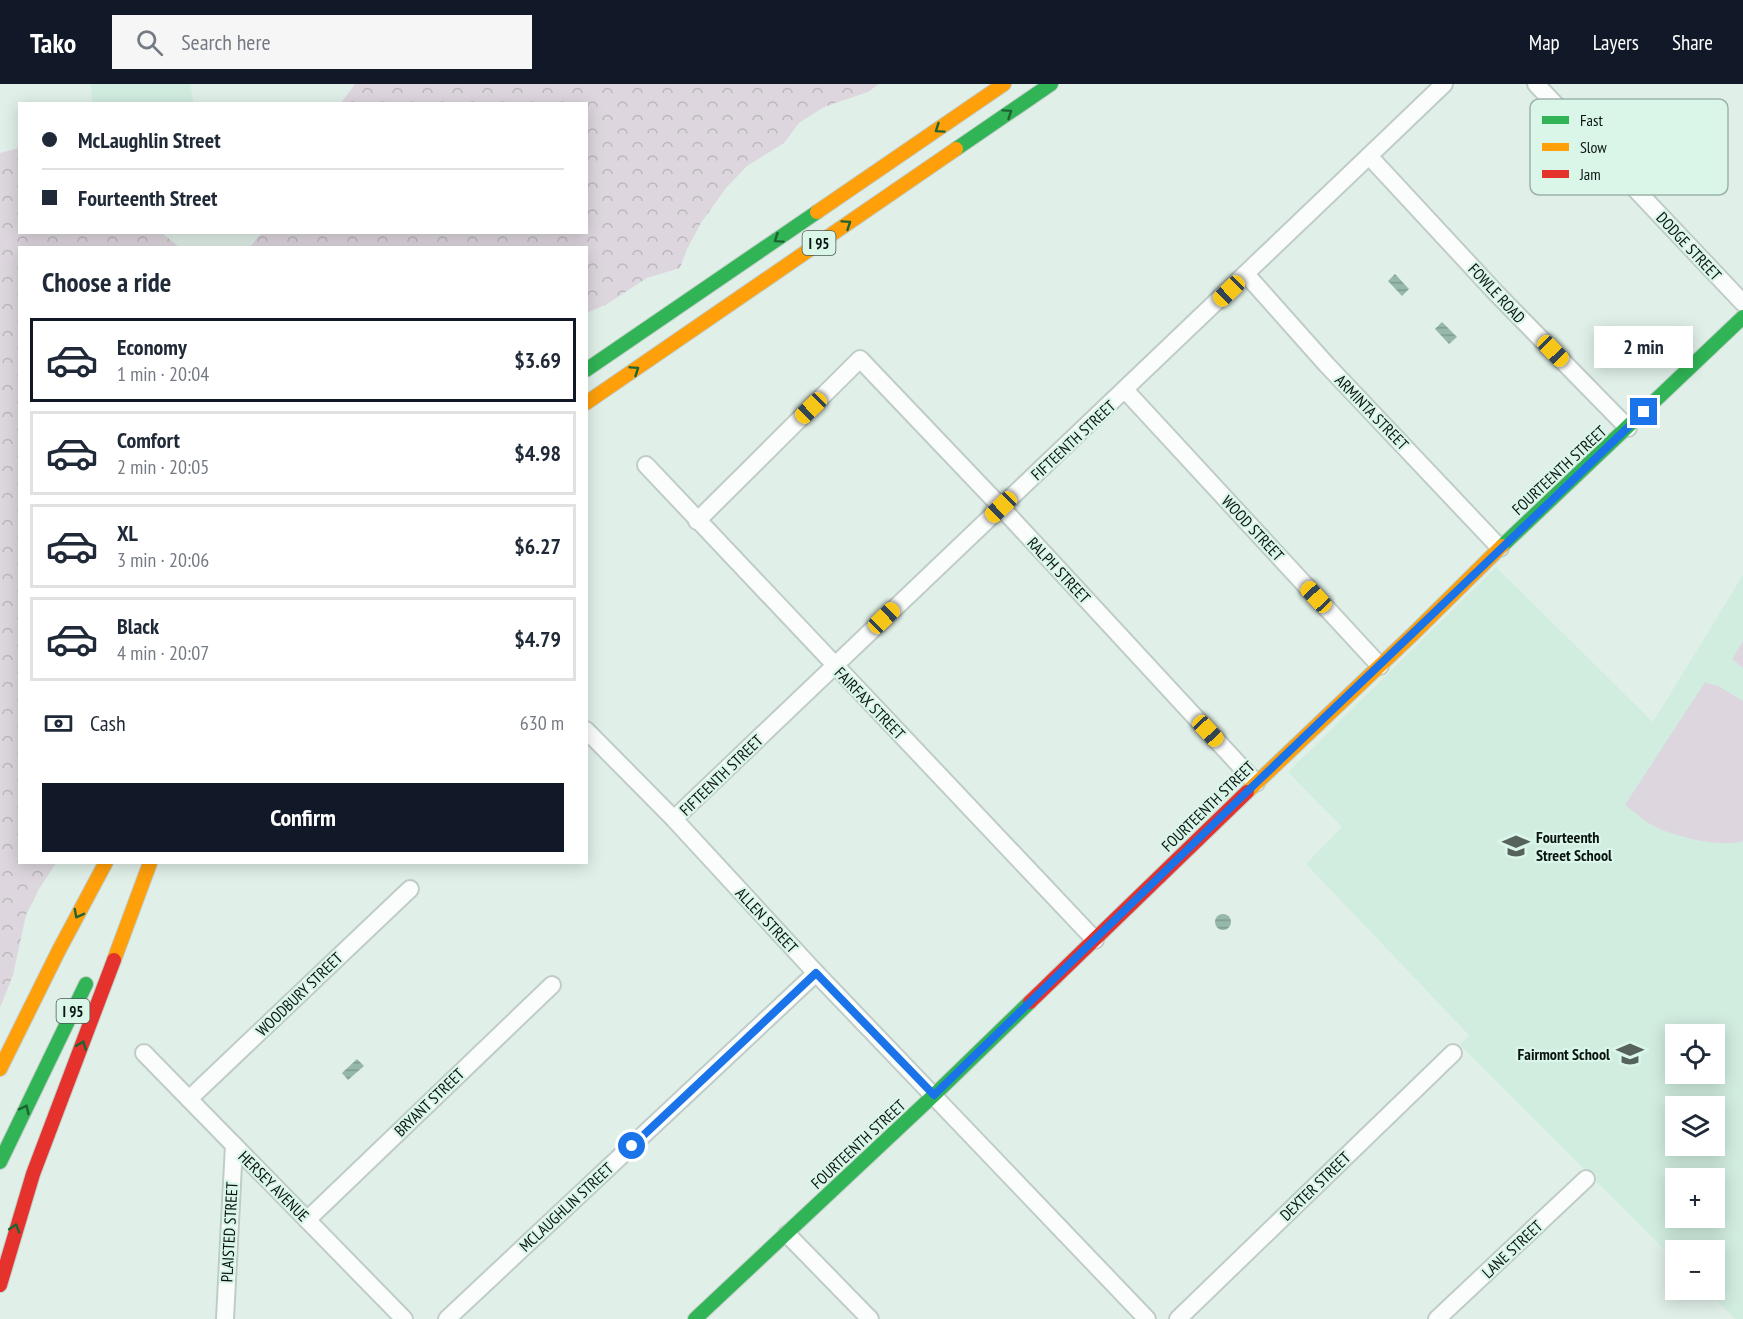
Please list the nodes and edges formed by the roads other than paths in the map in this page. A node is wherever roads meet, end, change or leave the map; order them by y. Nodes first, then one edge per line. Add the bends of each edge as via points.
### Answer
1 (1004, 84) edge
2 (1051, 84) edge
3 (1444, 84) edge
4 (1536, 84) edge
5 (1550, 99) edge
6 (1369, 156) junction
7 (1641, 195) edge
8 (1246, 274) junction
9 (1743, 303) edge
10 (1743, 316) edge
11 (588, 369) edge
12 (1125, 390) junction
13 (588, 402) edge
14 (1628, 428) junction
15 (646, 465) dead end
16 (1001, 507) junction
17 (697, 521) junction
18 (1500, 548) junction
19 (834, 666) junction
20 (1380, 666) junction
21 (588, 732) edge
22 (1256, 783) junction
23 (674, 819) junction
24 (105, 864) edge
25 (150, 864) edge
26 (151, 864) edge
27 (410, 889) dead end
28 (1095, 940) junction
29 (102, 952) dead end
30 (92, 972) dead end
31 (816, 973) junction
32 (552, 985) dead end
33 (11, 1047) junction
34 (144, 1053) dead end
35 (1453, 1053) dead end
36 (0, 1064) edge
37 (0, 1069) edge
38 (934, 1095) junction
39 (189, 1099) junction
40 (234, 1145) junction
41 (0, 1162) edge
42 (1586, 1179) dead end
43 (307, 1220) junction
44 (787, 1234) junction
45 (0, 1284) edge
46 (225, 1319) edge
47 (404, 1319) edge
48 (447, 1319) edge
49 (695, 1319) edge
50 (870, 1319) edge
51 (1147, 1319) edge
52 (1178, 1319) edge
53 (1437, 1319) edge

1 -> 11 main road, I 95
13 -> 2 main road, I 95
3 - 6 street, FIFTEENTH STREET
4 - 5 street, DODGE STREET
6 - 8 street, FIFTEENTH STREET
6 - 14 street, FOWLE ROAD
7 - 9 street, DODGE STREET
8 - 12 street, FIFTEENTH STREET
8 - 18 street, ARMINTA STREET
10 - 14 main road, FOURTEENTH STREET
12 - 16 street, FIFTEENTH STREET
12 - 20 street, WOOD STREET
14 - 18 main road, FOURTEENTH STREET
15 - 17 street, FAIRFAX STREET
16 - 17 street, RALPH STREET via 860,359
16 - 19 street, FIFTEENTH STREET
16 - 22 street, RALPH STREET
17 - 19 street, FAIRFAX STREET
18 - 20 main road, FOURTEENTH STREET
19 - 23 street, FIFTEENTH STREET
19 - 28 street, FAIRFAX STREET
20 - 22 main road, FOURTEENTH STREET
21 - 23 street, ALLEN STREET
22 - 28 main road, FOURTEENTH STREET
23 - 31 street, ALLEN STREET
24 -> 33 main road, I 95
25 - 29 main road
45 -> 26 main road via 33,1174
27 - 39 street, WOODBURY STREET
28 - 38 main road, FOURTEENTH STREET
41 -> 30 main road, I 95
31 - 38 street, ALLEN STREET
31 - 48 street, MCLAUGHLIN STREET
32 - 43 street, BRYANT STREET
33 - 36 main road
33 - 37 main road, I 95
34 - 39 street, HERSEY AVENUE
35 - 52 street, DEXTER STREET
38 - 44 main road, FOURTEENTH STREET
38 - 51 street, ALLEN STREET
39 - 40 street, HERSEY AVENUE
40 - 43 street, HERSEY AVENUE
40 - 46 street, PLAISTED STREET
42 - 53 street, LANE STREET
43 - 47 street, HERSEY AVENUE
44 - 49 main road, FOURTEENTH STREET
44 - 50 street

